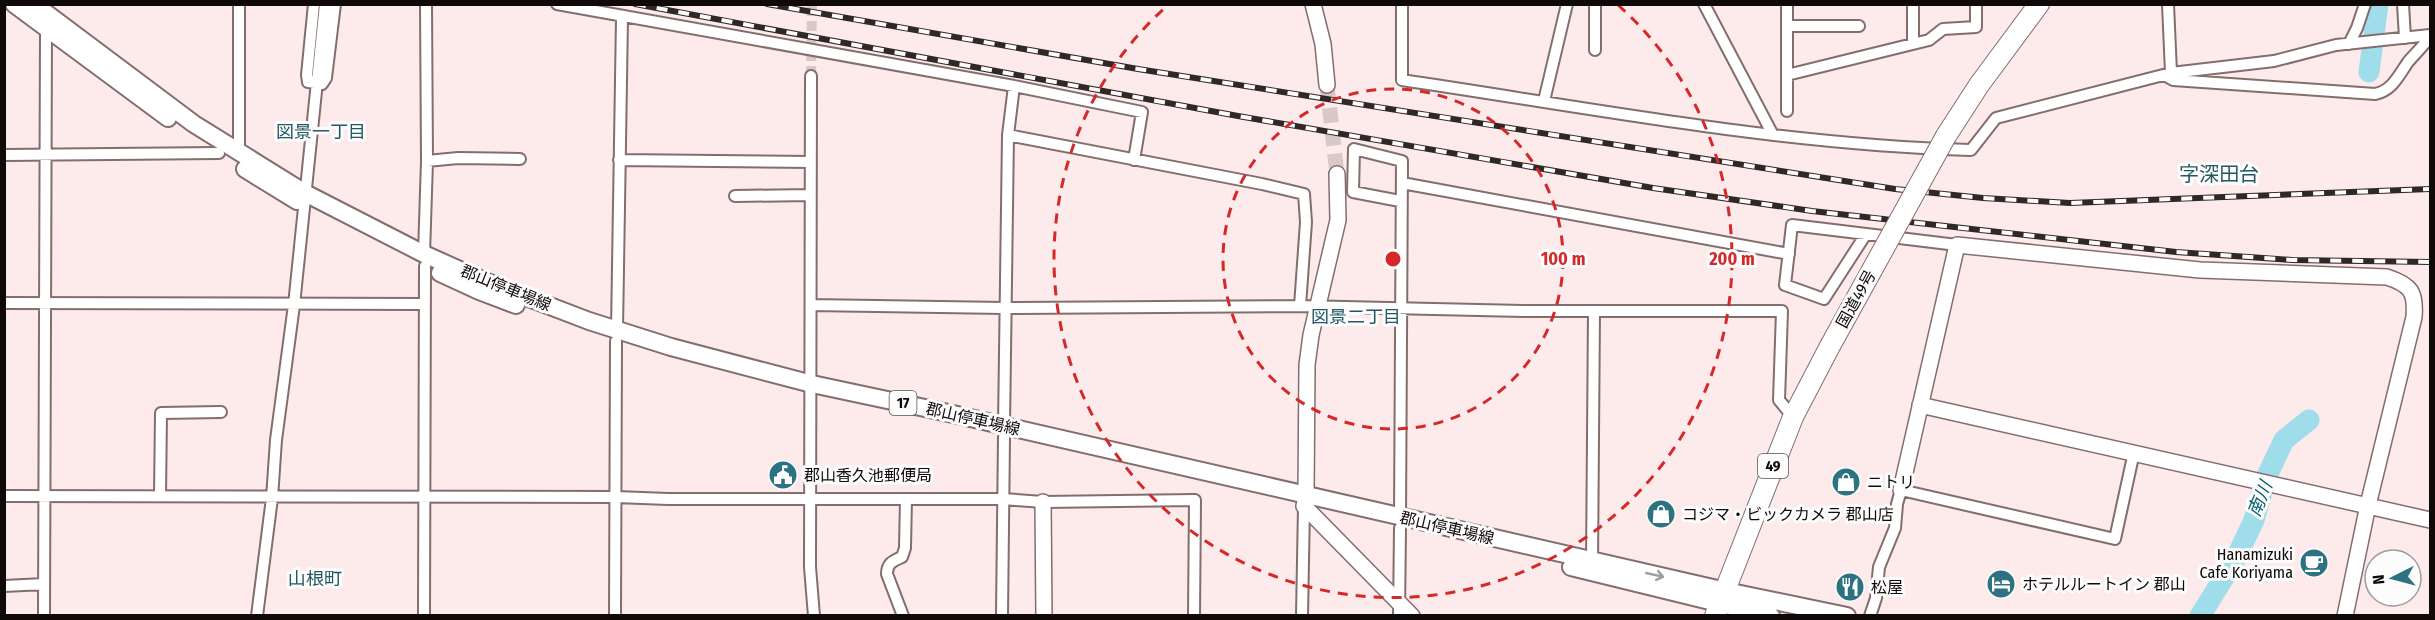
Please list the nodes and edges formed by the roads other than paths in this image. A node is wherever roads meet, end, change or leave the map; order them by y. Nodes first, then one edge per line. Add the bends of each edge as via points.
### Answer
1 (14, 4) edge
2 (239, 4) edge
3 (314, 4) edge
4 (324, 4) edge
5 (335, 4) edge
6 (426, 4) edge
7 (557, 4) edge
8 (1313, 4) edge
9 (1402, 4) edge
10 (1567, 4) edge
11 (1595, 4) edge
12 (1704, 4) edge
13 (1787, 4) edge
14 (1913, 4) edge
15 (1976, 4) edge
16 (2039, 4) edge
17 (2168, 4) edge
18 (2365, 4) edge
19 (2403, 4) edge
20 (43, 13) edge
21 (622, 18) junction
22 (1787, 26) junction
23 (1859, 26) dead end
24 (2430, 36) edge
25 (2405, 38) junction
26 (1913, 44) junction
27 (2349, 44) junction
28 (1594, 50) dead end
29 (2167, 74) junction
30 (1787, 75) junction
31 (811, 76) tunnel mouth
32 (317, 85) junction
33 (1327, 85) tunnel mouth
34 (1014, 86) junction
35 (1544, 101) junction
36 (1787, 111) dead end
37 (1008, 135) junction
38 (1773, 135) junction
39 (239, 152) junction
40 (219, 153) junction
41 (4, 155) edge
42 (46, 155) junction
43 (520, 159) dead end
44 (1134, 159) junction
45 (619, 160) junction
46 (427, 161) junction
47 (811, 162) junction
48 (1336, 174) tunnel mouth
49 (1402, 183) junction
50 (810, 195) junction
51 (735, 196) dead end
52 (304, 199) junction
53 (1400, 201) junction
54 (1866, 234) junction
55 (1957, 245) junction
56 (1789, 254) junction
57 (425, 260) junction
58 (4, 303) edge
59 (44, 303) junction
60 (424, 304) junction
61 (294, 305) junction
62 (811, 305) junction
63 (1300, 306) junction
64 (1004, 308) junction
65 (1318, 308) junction
66 (1401, 308) junction
67 (1594, 311) junction
68 (616, 335) junction
69 (812, 388) junction
70 (1920, 405) junction
71 (221, 412) dead end
72 (1793, 417) junction
73 (1004, 431) junction
74 (2134, 452) junction
75 (1901, 490) junction
76 (4, 496) edge
77 (44, 496) junction
78 (160, 496) junction
79 (424, 497) junction
80 (616, 497) junction
81 (272, 498) junction
82 (810, 499) junction
83 (906, 499) junction
84 (1003, 499) junction
85 (1305, 500) junction
86 (1043, 502) junction
87 (2368, 505) junction
88 (2430, 520) edge
89 (1400, 523) junction
90 (1591, 566) junction
91 (44, 584) junction
92 (4, 586) edge
93 (1720, 604) edge
94 (1399, 609) edge
95 (44, 615) edge
96 (257, 615) edge
97 (424, 615) edge
98 (615, 615) edge
99 (814, 615) edge
100 (903, 615) edge
101 (1002, 615) edge
102 (1044, 615) edge
103 (1194, 615) edge
104 (1302, 615) edge
105 (1412, 615) edge
106 (1771, 615) edge
107 (1846, 615) edge
108 (1870, 615) edge
109 (2344, 615) edge

1 - 20 main road, 郡山停車場線 / 17
2 - 39 street
3 - 32 street via 307,75 308,82
4 - 32 street
5 - 32 street via 326,78
6 - 46 street
7 - 21 street
8 - 33 street via 1323,44
9 - 35 street via 1402,80
10 - 35 street
11 - 28 street
12 - 38 street
13 - 22 street
14 - 26 street
15 - 26 street via 1976,27 1944,29 1929,40
16 - 72 highway, 国道49号 / 49, bridge via 1946,136
17 - 29 street
18 - 27 street
19 - 25 street
20 - 39 main road, 郡山停車場線 / 17 via 194,124
20 - 40 main road, 郡山停車場線 / 17 via 146,103
20 - 42 street
21 - 34 street
21 - 45 street
22 - 23 street
22 - 30 street
24 - 25 street
24 - 29 street via 2382,93 2173,80
25 - 27 street
26 - 30 street
27 - 29 street via 2274,61
29 - 38 street via 1996,118 1971,150
30 - 36 street
31 - 47 street
32 - 52 street
34 - 37 street
34 - 44 street via 1142,112
35 - 38 street
37 - 44 street
37 - 64 street
39 - 52 main road, 郡山停車場線 / 17
40 - 42 street
40 - 52 main road, 郡山停車場線 / 17
41 - 42 street
42 - 59 street
43 - 46 street
44 - 63 street via 1304,194
45 - 47 street
45 - 68 street
46 - 57 street
47 - 50 street
48 - 65 street via 1338,220
49 - 53 street
49 - 53 street via 1402,161 1354,149 1353,192
49 - 56 street
50 - 51 street
50 - 62 street
52 - 57 main road, 郡山停車場線 / 17
52 - 61 street
53 - 66 street
54 - 55 street
54 - 56 street via 1792,225
54 - 56 street via 1824,299 1785,285
55 - 70 street
55 - 87 street via 2200,270 2387,277 2404,283 2415,303 2414,317
57 - 60 street
57 - 68 main road, 郡山停車場線 / 17 via 478,291
58 - 59 street
59 - 61 street
59 - 77 street
60 - 61 street
60 - 79 street
61 - 81 street
62 - 64 street
62 - 69 street
63 - 64 street
63 - 65 street
64 - 73 street
65 - 66 street
65 - 85 street via 1307,365
66 - 67 street
66 - 89 street
67 - 72 street via 1782,311 1779,400
67 - 90 street
68 - 69 main road, 郡山停車場線 / 17 via 676,359
68 - 80 street
69 - 73 main road, 郡山停車場線 / 17
69 - 82 street
70 - 74 street
70 - 75 street
71 - 78 street via 161,412
72 - 93 highway, 国道49号 / 49
73 - 84 street
73 - 85 main road, 郡山停車場線 / 17
74 - 75 street via 2115,538
74 - 87 street
75 - 108 street via 1895,528 1879,567
76 - 77 street
77 - 78 street
77 - 91 street
78 - 81 street
79 - 80 street
79 - 81 street
79 - 97 street
80 - 82 street
80 - 98 street
81 - 96 street
82 - 83 street
82 - 99 street
83 - 84 street
83 - 100 street via 905,548 902,557 887,567
84 - 86 street
84 - 101 street
85 - 89 main road, 郡山停車場線 / 17
85 - 94 street
85 - 104 street
86 - 102 street
86 - 103 street via 1195,500
87 - 88 street
87 - 109 street
89 - 90 main road, 郡山停車場線 / 17
89 - 94 street
90 - 93 main road, 郡山停車場線 / 17
91 - 92 street
91 - 95 street
93 - 106 main road, 郡山停車場線 / 17
93 - 107 main road, 郡山停車場線 / 17
94 - 105 street

